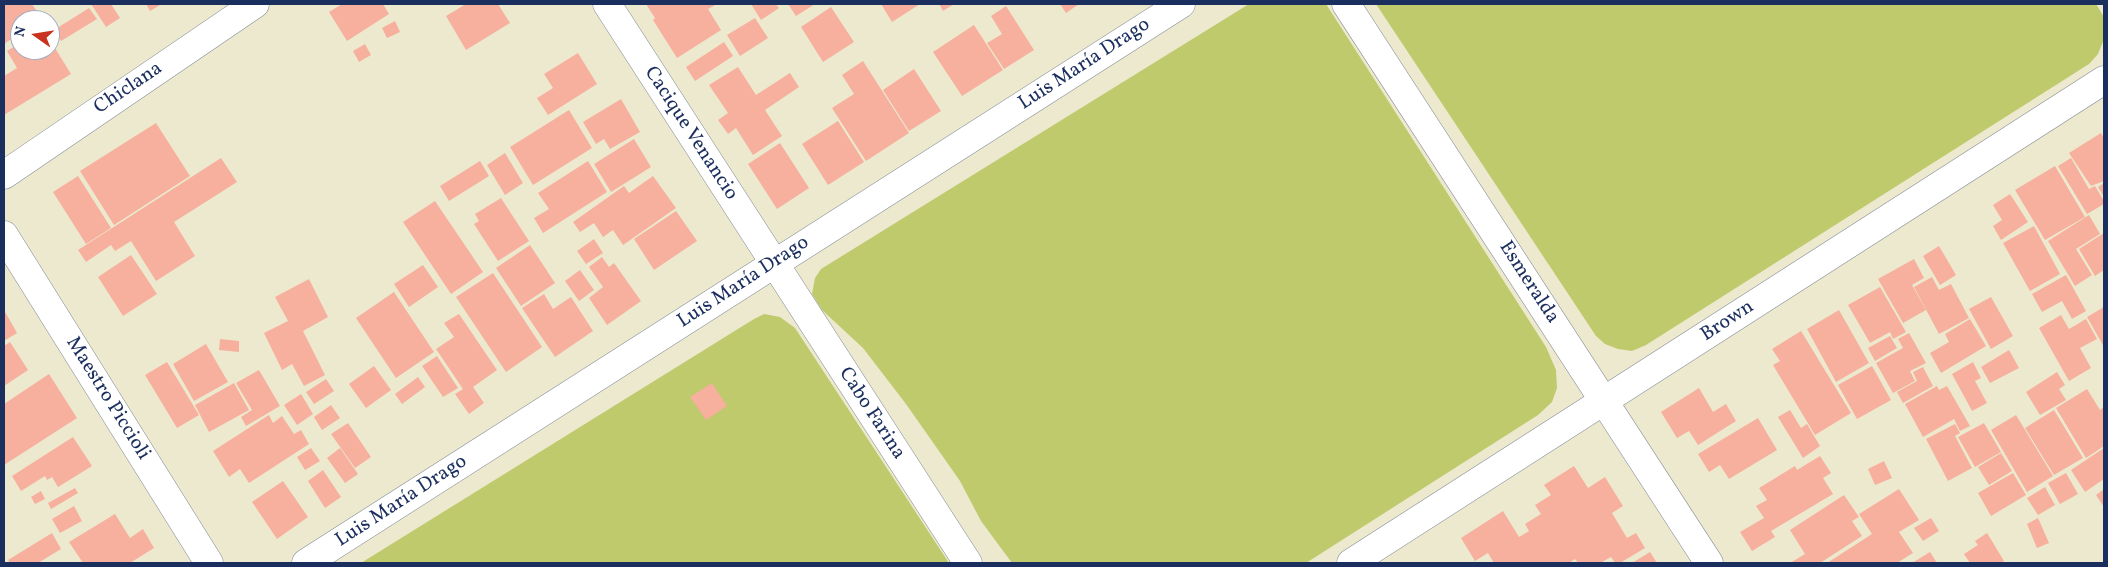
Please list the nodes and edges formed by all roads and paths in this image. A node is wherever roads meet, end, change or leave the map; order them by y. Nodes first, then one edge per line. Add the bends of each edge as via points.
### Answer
1 (255, 4) edge
2 (607, 4) edge
3 (1181, 4) edge
4 (1346, 4) edge
5 (2104, 80) edge
6 (4, 175) edge
7 (4, 235) edge
8 (774, 264) junction
9 (1604, 401) junction
10 (209, 563) edge
11 (306, 563) edge
12 (968, 563) edge
13 (1350, 563) edge
14 (1709, 563) edge

1 - 6 street, Chiclana
2 - 8 street, Cacique Venancio
3 - 8 street, Luis María Drago
4 - 9 street, Esmeralda
5 - 9 street, Brown
7 - 10 street, Maestro Piccioli
8 - 11 street, Luis María Drago
8 - 12 street, Cabo Farina
9 - 13 street, Brown
9 - 14 street, Esmeralda

